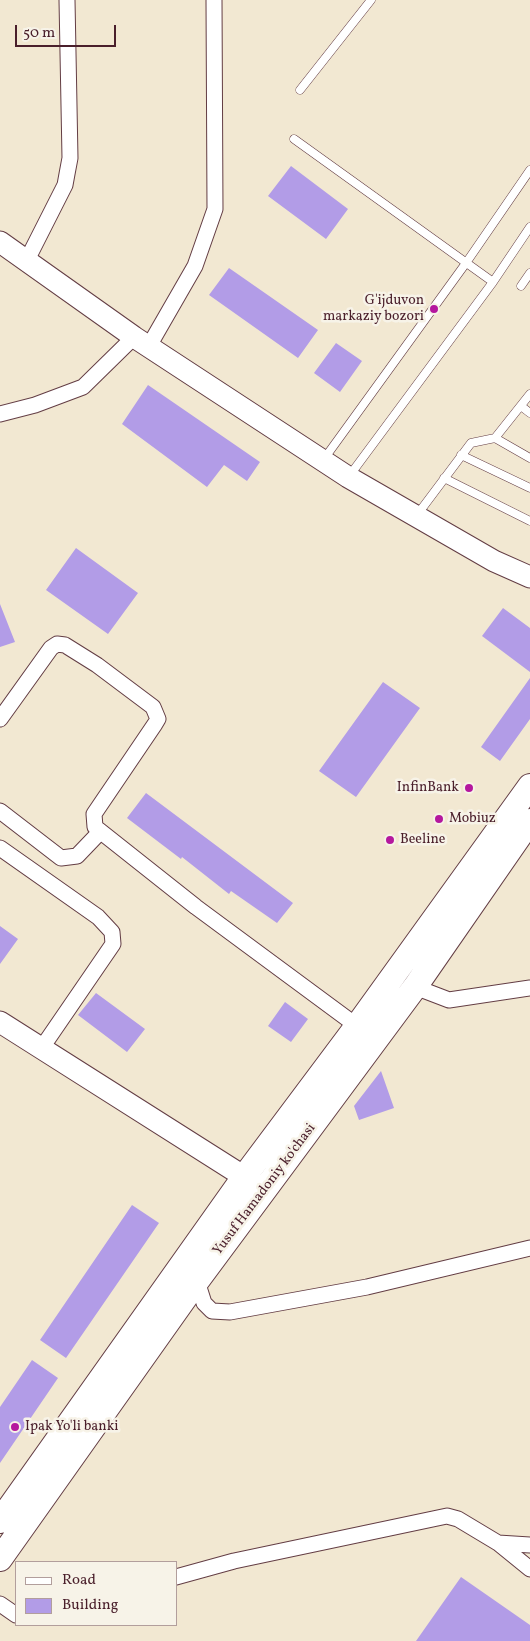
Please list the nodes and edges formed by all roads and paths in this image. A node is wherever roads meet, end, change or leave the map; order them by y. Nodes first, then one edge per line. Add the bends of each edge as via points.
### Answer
1 (67, 0) edge
2 (214, 0) edge
3 (371, 0) edge
4 (300, 90) dead end
5 (294, 139) dead end
6 (530, 170) edge
7 (530, 227) edge
8 (0, 242) edge
9 (27, 260) junction
10 (466, 263) junction
11 (530, 273) edge
12 (493, 282) junction
13 (521, 286) dead end
14 (142, 341) junction
15 (530, 394) edge
16 (521, 406) junction
17 (530, 413) edge
18 (0, 414) edge
19 (495, 438) junction
20 (461, 454) junction
21 (530, 458) edge
22 (323, 461) junction
23 (348, 477) junction
24 (444, 478) junction
25 (530, 488) edge
26 (416, 516) junction
27 (530, 521) edge
28 (530, 577) edge
29 (0, 718) edge
30 (530, 786) edge
31 (0, 811) edge
32 (530, 821) edge
33 (100, 832) junction
34 (0, 848) edge
35 (415, 987) junction
36 (530, 988) edge
37 (0, 1022) edge
38 (357, 1026) junction
39 (41, 1048) junction
40 (244, 1177) junction
41 (265, 1190) junction
42 (530, 1248) edge
43 (197, 1281) junction
44 (0, 1521) edge
45 (498, 1542) junction
46 (530, 1545) edge
47 (0, 1559) edge
48 (530, 1569) edge
49 (178, 1576) edge
50 (0, 1604) edge
51 (15, 1614) edge

1 - 9 street via 68,174
2 - 14 street via 215,209 195,266
3 - 4 lane
5 - 10 lane
6 - 10 lane
7 - 12 lane
8 - 9 main road
9 - 14 main road
10 - 12 lane
10 - 22 lane
11 - 13 lane
12 - 23 lane
14 - 18 street via 84,387
14 - 22 main road
15 - 16 lane
16 - 17 lane
16 - 19 lane
19 - 20 lane via 471,443
19 - 21 lane
20 - 24 lane
20 - 25 lane
22 - 23 main road
23 - 26 main road
24 - 26 lane
24 - 27 lane
26 - 28 main road via 494,561
29 - 33 street via 57,644 65,645 97,665 153,707 158,719 94,814 94,823
30 - 38 main road, Yusuf Hamadoniy ko'chasi
31 - 33 street via 61,858 77,856
32 - 35 main road, Yusuf Hamadoniy ko'chasi
33 - 38 street
34 - 39 street via 98,917 112,932 113,944
35 - 36 street via 449,1000
35 - 41 main road, Yusuf Hamadoniy ko'chasi
37 - 39 main road
38 - 40 main road, Yusuf Hamadoniy ko'chasi
39 - 40 main road
40 - 41 main road
40 - 44 main road, Yusuf Hamadoniy ko'chasi
41 - 43 main road, Yusuf Hamadoniy ko'chasi
42 - 43 street via 367,1287 230,1312 212,1311 204,1303
43 - 47 main road, Yusuf Hamadoniy ko'chasi
45 - 46 street
45 - 48 street
45 - 49 street via 447,1516 234,1561
50 - 51 street

